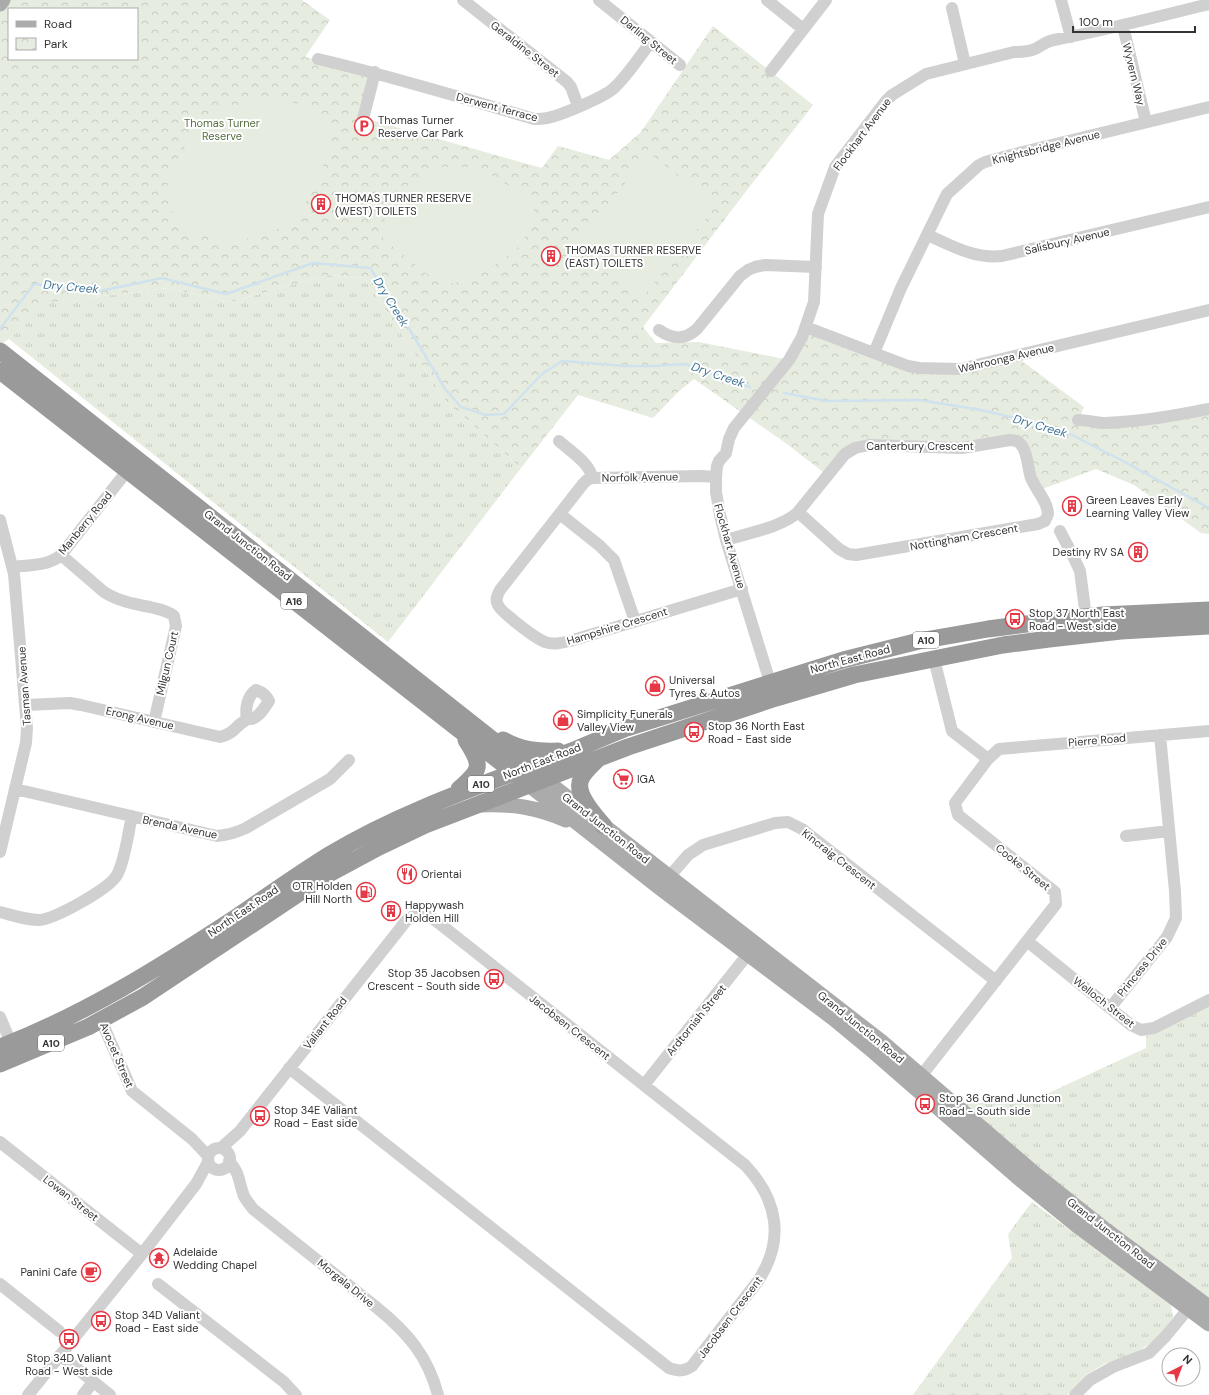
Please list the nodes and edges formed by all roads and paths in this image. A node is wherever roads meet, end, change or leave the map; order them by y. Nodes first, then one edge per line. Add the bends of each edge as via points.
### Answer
1 (3, 0) edge
2 (463, 0) edge
3 (599, 0) edge
4 (767, 0) edge
5 (826, 0) edge
6 (1061, 0) edge
7 (0, 4) edge
8 (1209, 4) edge
9 (952, 8) dead end
10 (1123, 26) junction
11 (803, 29) junction
12 (1071, 37) junction
13 (651, 42) junction
14 (318, 59) dead end
15 (965, 64) junction
16 (680, 65) dead end
17 (771, 71) dead end
18 (375, 72) junction
19 (578, 106) junction
20 (1209, 107) edge
21 (1146, 122) junction
22 (362, 123) dead end
23 (1209, 207) edge
24 (928, 235) junction
25 (816, 267) junction
26 (1209, 310) edge
27 (806, 327) junction
28 (659, 330) dead end
29 (0, 351) edge
30 (874, 353) junction
31 (0, 371) edge
32 (1209, 409) edge
33 (1078, 420) dead end
34 (1006, 440) joint
35 (559, 441) dead end
36 (132, 464) junction
37 (716, 477) junction
38 (592, 478) junction
39 (798, 512) junction
40 (560, 514) junction
41 (0, 520) edge
42 (1060, 531) dead end
43 (726, 540) junction
44 (61, 555) junction
45 (12, 567) junction
46 (742, 588) junction
47 (1209, 610) edge
48 (1086, 617) junction
49 (635, 620) junction
50 (1209, 626) edge
51 (1106, 633) junction
52 (1070, 636) junction
53 (934, 659) junction
54 (770, 682) junction
55 (796, 692) junction
56 (759, 704) junction
57 (26, 705) junction
58 (247, 719) dead end
59 (154, 722) junction
60 (466, 726) junction
61 (1209, 731) edge
62 (1160, 735) junction
63 (571, 751) junction
64 (599, 758) junction
65 (988, 759) junction
66 (349, 760) dead end
67 (520, 769) junction
68 (536, 782) junction
69 (15, 789) junction
70 (449, 797) junction
71 (476, 805) junction
72 (132, 816) junction
73 (581, 826) junction
74 (604, 826) junction
75 (1169, 831) junction
76 (1126, 836) dead end
77 (0, 852) edge
78 (665, 882) junction
79 (0, 912) edge
80 (411, 916) joint
81 (1027, 941) junction
82 (752, 949) junction
83 (996, 981) junction
84 (114, 993) junction
85 (1209, 1000) edge
86 (1110, 1008) junction
87 (77, 1013) junction
88 (0, 1018) edge
89 (101, 1020) junction
90 (5, 1045) edge
91 (0, 1064) edge
92 (289, 1068) junction
93 (917, 1081) junction
94 (644, 1085) junction
95 (0, 1142) edge
96 (1013, 1154) junction
97 (219, 1159) junction
98 (1022, 1181) junction
99 (1080, 1219) junction
100 (142, 1254) junction
101 (0, 1284) edge
102 (158, 1284) dead end
103 (1192, 1304) junction
104 (1209, 1307) edge
105 (1209, 1324) edge
106 (59, 1331) dead end
107 (60, 1355) junction
108 (93, 1382) junction
109 (28, 1395) edge
110 (83, 1395) edge
111 (110, 1395) edge
112 (296, 1395) edge
113 (438, 1395) edge
114 (1075, 1395) edge

1 - 7 main road
2 - 19 street, Geraldine Street via 567,82
3 - 13 street, Darling Street
4 - 11 street
5 - 11 street
6 - 12 street
8 - 10 street, Flockhart Avenue
9 - 15 street
10 - 12 street, Flockhart Avenue
10 - 21 street, Wyvern Way
11 - 17 street
12 - 15 street, Flockhart Avenue via 1053,40 1030,51 1014,52
13 - 16 street, Darling Street
13 - 19 street, Derwent Terrace via 613,89
14 - 18 street, Derwent Terrace
15 - 25 street, Flockhart Avenue via 926,74 888,98 835,167 818,214
18 - 19 street, Derwent Terrace via 534,119 548,118
18 - 22 street
20 - 21 street, Knightsbridge Avenue
21 - 24 street, Knightsbridge Avenue via 982,163 948,192
23 - 24 street, Salisbury Avenue via 1002,256 968,253
24 - 30 street, Knightsbridge Avenue via 901,288
25 - 27 street, Flockhart Avenue via 814,302
25 - 28 street via 760,265 752,268 740,276 692,333 676,338
26 - 30 street, Wahroonga Avenue via 960,369 908,366
27 - 30 street, Wahroonga Avenue
27 - 37 street, Flockhart Avenue via 788,361 740,418 732,432 726,453 719,461
29 - 36 highway, Grand Junction Road / A16
31 - 36 highway, Grand Junction Road / A16
32 - 33 street via 1118,422
34 - 39 street, Canterbury Crescent via 962,448 859,446 838,461
34 - 39 street, Nottingham Crescent via 1017,441 1024,449 1032,479 1048,511 1047,518 1040,524 852,555 844,553
35 - 38 street, Norfolk Avenue via 586,465 591,471
36 - 44 street, Manberry Road
36 - 60 highway, Grand Junction Road / A16
37 - 38 street, Norfolk Avenue
37 - 43 street, Flockhart Avenue via 717,503
38 - 40 street, Hampshire Crescent via 583,484
39 - 43 street, Canterbury Crescent via 788,520
40 - 49 street via 614,560
40 - 49 street, Hampshire Crescent via 500,590 496,600 498,607 538,639 551,643 576,640
41 - 45 street, Tasman Avenue
42 - 48 street via 1080,571
43 - 46 street, Flockhart Avenue
44 - 45 street, Manberry Road via 51,562
44 - 59 street, Milgun Court via 111,597 174,616 176,626
45 - 57 street, Tasman Avenue
46 - 49 street, Hampshire Crescent
46 - 54 street, Flockhart Avenue
47 - 48 highway, North East Road / A10
48 - 51 highway via 1093,626
48 - 52 highway via 1080,628
48 - 54 highway, North East Road / A10 via 988,629 919,641
50 - 51 highway, North East Road / A10
51 - 52 highway, North East Road / A10
52 - 53 highway, North East Road / A10 via 1003,645
53 - 55 highway, North East Road / A10 via 854,675
53 - 65 street via 952,731
54 - 55 highway
54 - 56 highway
54 - 63 highway, North East Road / A10 via 624,729
55 - 56 highway, North East Road / A10
56 - 64 highway, North East Road / A10
57 - 59 street, Erong Avenue via 70,703
57 - 69 street, Tasman Avenue via 26,743
58 - 59 street, Erong Avenue via 233,732 220,737
60 - 63 highway via 528,750
60 - 67 highway, Grand Junction Road / A16
60 - 70 highway via 477,759 477,769 471,778
61 - 62 street, Pierre Road
62 - 65 street, Pierre Road via 999,749
62 - 75 street, Princess Drive
63 - 67 highway, North East Road / A10
64 - 68 highway, North East Road / A10
64 - 74 highway via 580,779 580,789 582,796
65 - 81 street, Cooke Street via 955,803 958,814 1055,892 1056,904
66 - 72 street, Brenda Avenue via 330,779 234,834 217,836
67 - 68 highway, Grand Junction Road / A16
67 - 70 highway, North East Road / A10
68 - 71 highway, North East Road / A10
68 - 73 main road, Grand Junction Road / A16
68 - 74 main road, Grand Junction Road / A16
69 - 72 street, Brenda Avenue
69 - 77 street, Tasman Avenue
70 - 84 highway, North East Road / A10 via 378,828 328,856 154,970
71 - 73 main road via 526,806
71 - 89 highway, North East Road / A10 via 379,847 325,876 162,985
72 - 79 street via 118,874 106,887 41,920
73 - 78 main road, Grand Junction Road / A16
74 - 78 main road, Grand Junction Road / A16
75 - 76 street
75 - 86 street, Princess Drive via 1176,918 1166,937
78 - 82 main road, Grand Junction Road / A16
78 - 83 street, Kincraig Crescent via 688,855 703,844 775,823 788,822 802,829
80 - 92 street, Valiant Road
80 - 94 street, Jacobsen Crescent via 425,914 435,920
81 - 83 street, Cooke Street
81 - 86 street, Welloch Street
82 - 93 main road, Grand Junction Road / A16 via 875,1053
82 - 94 street, Ardtornish Street
83 - 93 street, Cooke Street
84 - 87 highway, North East Road / A10
84 - 89 highway, Avocet Street via 105,1006
85 - 86 street, Welloch Street via 1154,1028 1141,1030
87 - 89 highway
87 - 90 highway, North East Road / A10
88 - 90 street
89 - 91 highway, North East Road / A10
89 - 97 street, Avocet Street via 132,1091
92 - 94 street, Jacobsen Crescent via 660,1362 668,1368 680,1371 692,1366 766,1268 773,1246 774,1216 767,1195 745,1165
92 - 97 street, Valiant Road
93 - 96 main road, Grand Junction Road / A16
93 - 98 main road, Grand Junction Road / A16
95 - 100 street, Lowan Street
96 - 98 main road
96 - 99 main road, Grand Junction Road / A16
97 - 100 street, Valiant Road via 196,1184
97 - 113 street, Morgala Drive via 235,1168 244,1195 253,1209 407,1334 429,1368
98 - 99 main road, Grand Junction Road / A16
99 - 103 main road, Grand Junction Road / A16
100 - 107 street, Valiant Road
101 - 106 street
102 - 112 street via 284,1382
103 - 104 main road, Grand Junction Road / A16
103 - 105 main road, Grand Junction Road / A16
103 - 114 street via 1149,1353 1113,1367 1090,1380
107 - 108 street
107 - 109 street, Valiant Road
108 - 110 street
108 - 111 street

